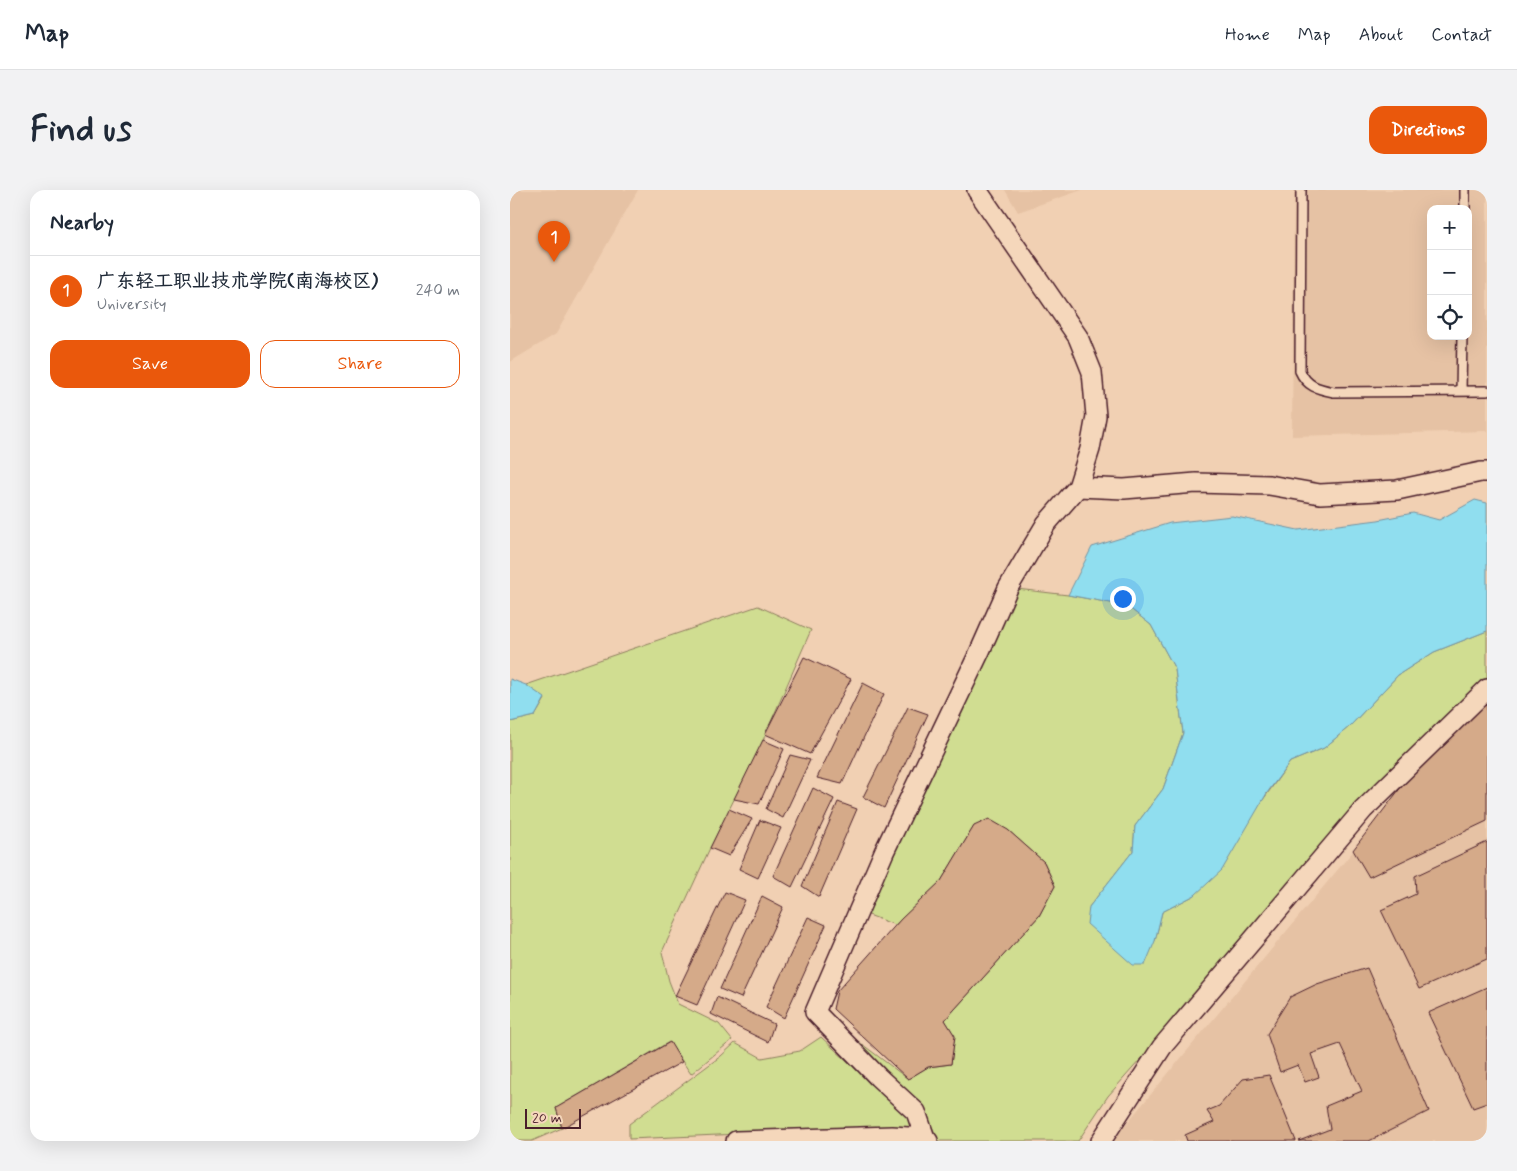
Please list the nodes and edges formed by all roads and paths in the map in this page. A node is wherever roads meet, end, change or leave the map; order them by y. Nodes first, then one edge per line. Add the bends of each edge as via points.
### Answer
1 (977, 190) edge
2 (1300, 190) edge
3 (1465, 190) edge
4 (1465, 205) edge
5 (1462, 340) edge
6 (1462, 391) junction
7 (1487, 391) edge
8 (1487, 472) edge
9 (1078, 488) junction
10 (1487, 688) edge
11 (789, 1140) edge
12 (926, 1140) edge
13 (736, 1141) edge
14 (1100, 1141) edge

1 - 9 street via 1078,337 1092,372 1096,416
2 - 6 lane via 1300,371 1304,379 1316,389 1334,392
3 - 4 lane
5 - 6 lane
6 - 7 lane
8 - 9 street via 1397,490 1320,494 1268,485 1196,482 1124,489
9 - 12 street via 1046,524 1008,588 884,852 815,1012 916,1112
10 - 14 street via 1363,810 1162,1047
11 - 12 street via 892,1136
11 - 13 street

